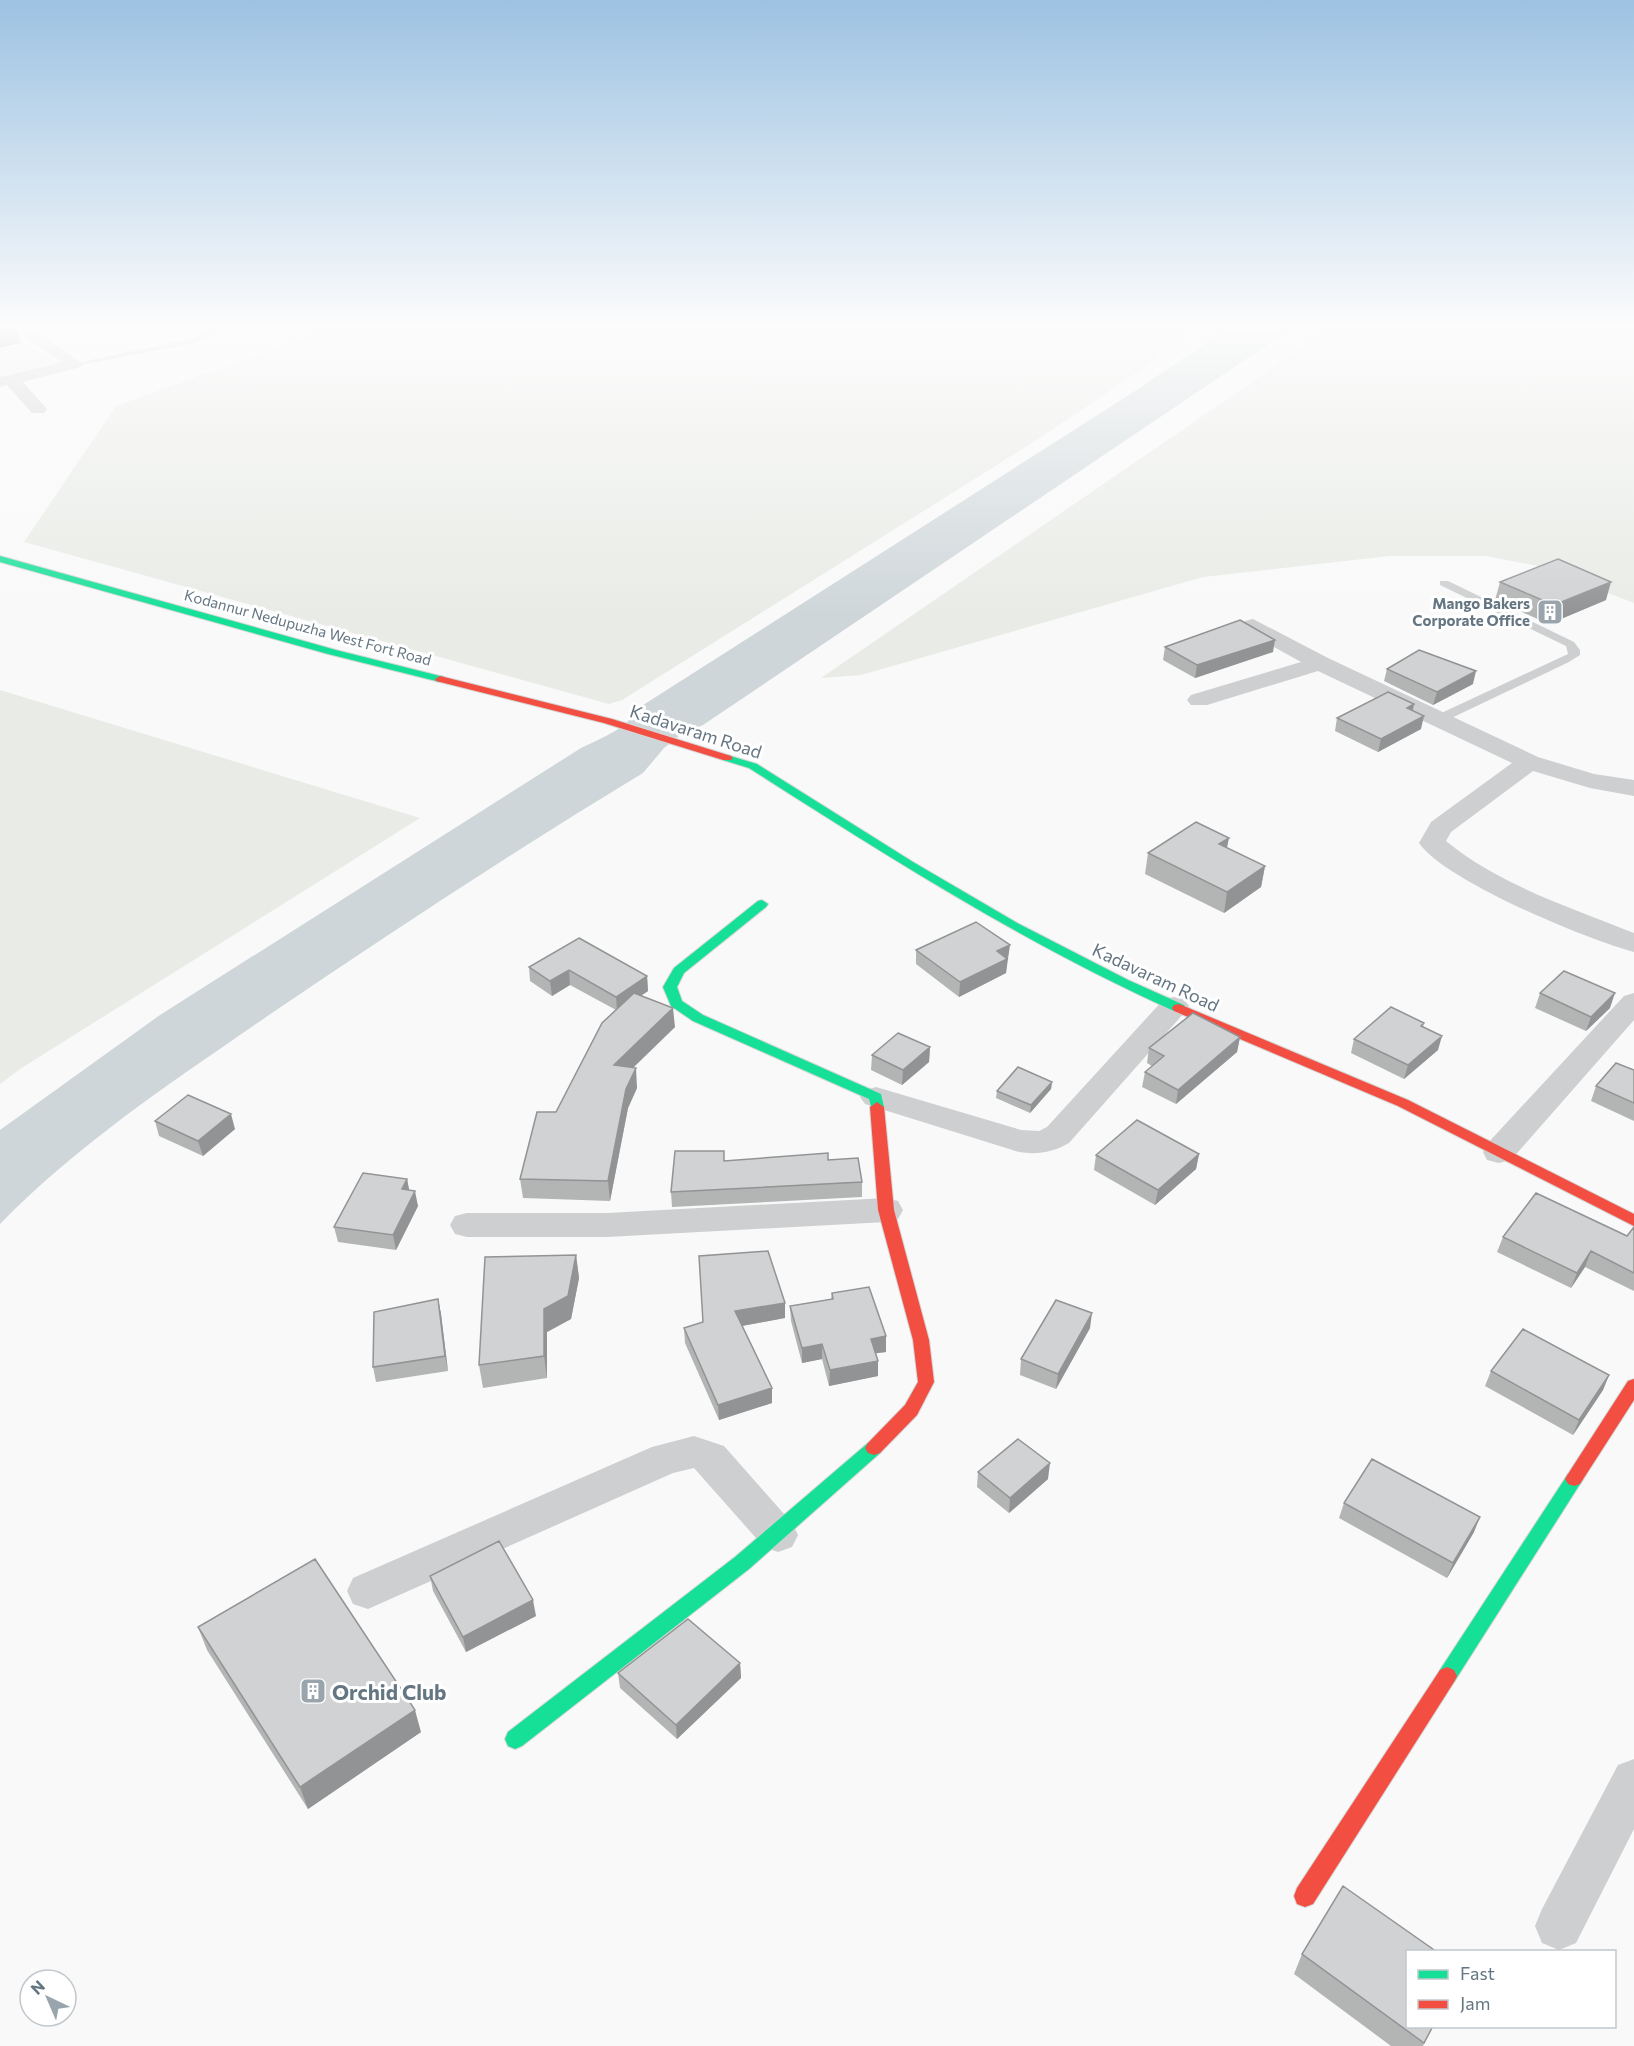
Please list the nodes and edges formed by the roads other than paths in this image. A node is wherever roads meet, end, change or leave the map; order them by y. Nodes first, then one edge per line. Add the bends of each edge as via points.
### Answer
1 (0, 559) edge
2 (1444, 583) dead end
3 (1253, 626) edge
4 (1320, 663) junction
5 (1199, 700) dead end
6 (1439, 719) junction
7 (608, 721) joint
8 (1529, 762) junction
9 (1634, 788) edge
10 (762, 904) dead end
11 (1634, 943) edge
12 (1634, 1002) edge
13 (1174, 1006) junction
14 (876, 1097) junction
15 (1498, 1152) junction
16 (886, 1209) junction
17 (1634, 1221) edge
18 (467, 1225) dead end
19 (1634, 1386) edge
20 (778, 1535) junction
21 (368, 1592) dead end
22 (515, 1739) dead end
23 (1634, 1781) edge
24 (1305, 1896) dead end
25 (1559, 1926) dead end

1 - 7 main road, Kodannur Nedupuzha West Fort Road via 332,652
2 - 6 lane via 1570,644 1574,655
3 - 4 street
4 - 5 street
4 - 6 street
6 - 8 street
7 - 13 main road, Kadavaram Road via 753,766 921,872 1110,979
8 - 9 street via 1590,781
8 - 11 street via 1440,828 1432,843 1452,862 1495,884
10 - 14 main road via 678,971 670,987 676,1003 698,1018
12 - 15 street
13 - 14 street via 1058,1135 1047,1142 1019,1141
13 - 15 main road, Kadavaram Road via 1403,1103
14 - 16 main road
15 - 17 main road, Kadavaram Road
16 - 18 street via 607,1225
16 - 20 main road via 921,1346 926,1384 907,1418
19 - 24 main road
20 - 21 street via 710,1457 694,1452 666,1458
20 - 22 main road
23 - 25 street

